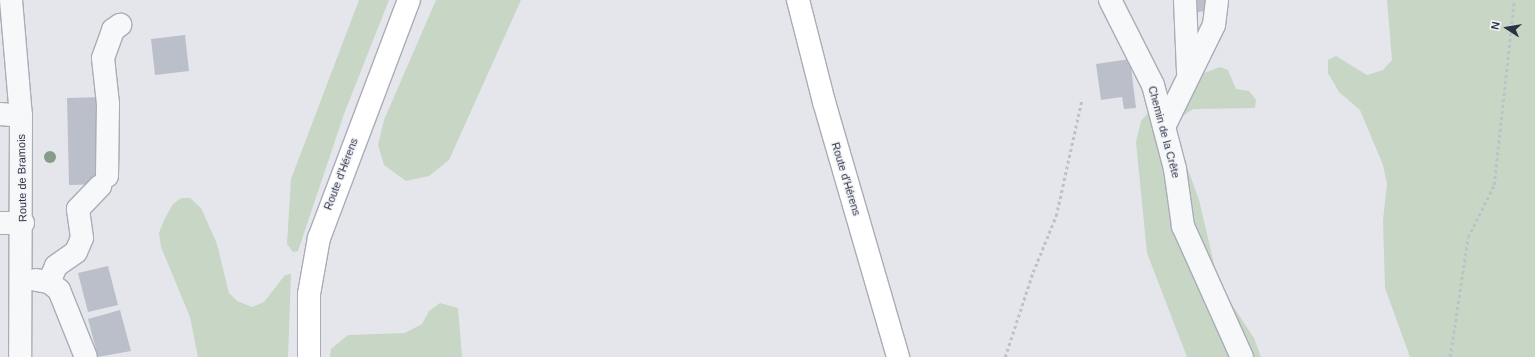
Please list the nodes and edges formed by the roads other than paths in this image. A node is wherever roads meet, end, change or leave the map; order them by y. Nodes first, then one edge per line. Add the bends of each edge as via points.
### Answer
1 (11, 0) edge
2 (409, 0) edge
3 (798, 0) edge
4 (1110, 0) edge
5 (1185, 0) edge
6 (1217, 0) edge
7 (120, 25) dead end
8 (1188, 72) junction
9 (10, 115) edge
10 (1164, 127) junction
11 (0, 223) edge
12 (23, 223) junction
13 (22, 280) junction
14 (49, 282) junction
15 (20, 357) edge
16 (86, 357) edge
17 (309, 357) edge
18 (898, 357) edge
19 (1242, 357) edge

1 - 9 street, Route de Bramois
2 - 17 main road, Route d'Hérens via 318,238 308,294
3 - 18 main road, Route d'Hérens via 824,102
4 - 10 street, Chemin de la Crête via 1153,85
5 - 8 street
6 - 8 street via 1214,25
7 - 14 street via 113,30 103,58 108,104 103,181 78,209 82,238 76,252 56,266
8 - 10 street
9 - 12 street, Route de Bramois
10 - 19 street, Chemin de la Crête via 1175,169 1182,226
11 - 12 street
12 - 13 street, Route de Bramois
13 - 14 street
13 - 15 street, Route de Bramois
14 - 16 street via 63,296

